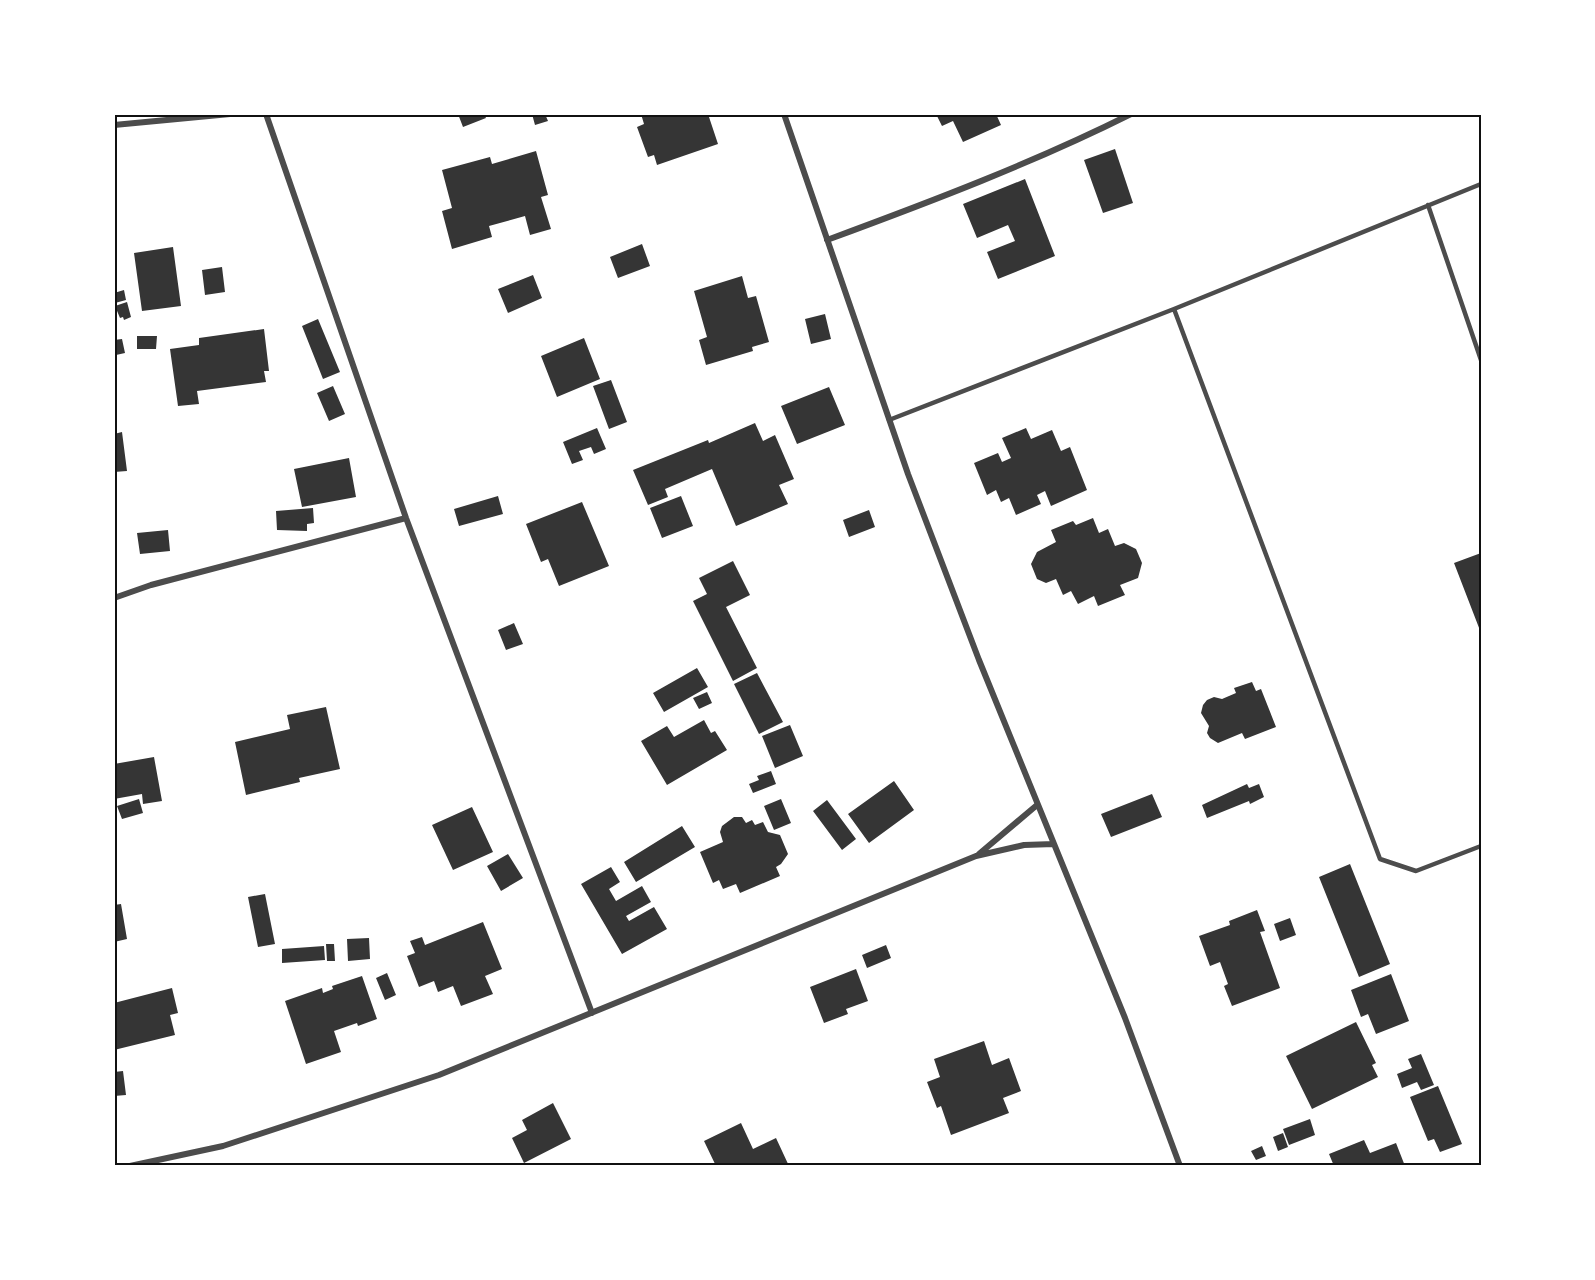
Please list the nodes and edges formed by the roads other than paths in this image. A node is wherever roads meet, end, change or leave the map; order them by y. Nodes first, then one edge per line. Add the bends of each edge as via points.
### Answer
1 (230, 114) edge
2 (266, 114) edge
3 (784, 114) edge
4 (1131, 114) edge
5 (114, 125) edge
6 (1481, 184) edge
7 (1428, 205) junction
8 (827, 240) junction
9 (1174, 309) junction
10 (1481, 360) edge
11 (889, 420) junction
12 (405, 518) junction
13 (114, 598) edge
14 (1037, 805) junction
15 (1054, 844) junction
16 (1481, 846) edge
17 (976, 856) junction
18 (592, 1013) junction
19 (130, 1166) edge
20 (1180, 1166) edge

1 - 5 street
2 - 12 street
3 - 8 street
4 - 8 street via 965,189
6 - 7 lane
7 - 9 lane
7 - 10 lane
8 - 11 street
9 - 11 lane
9 - 16 lane via 1380,859 1416,871
11 - 14 street
12 - 13 street
12 - 18 street
14 - 15 street
14 - 17 street
15 - 17 street via 1024,845
15 - 20 street
17 - 18 street
18 - 19 street via 439,1075 234,1143

